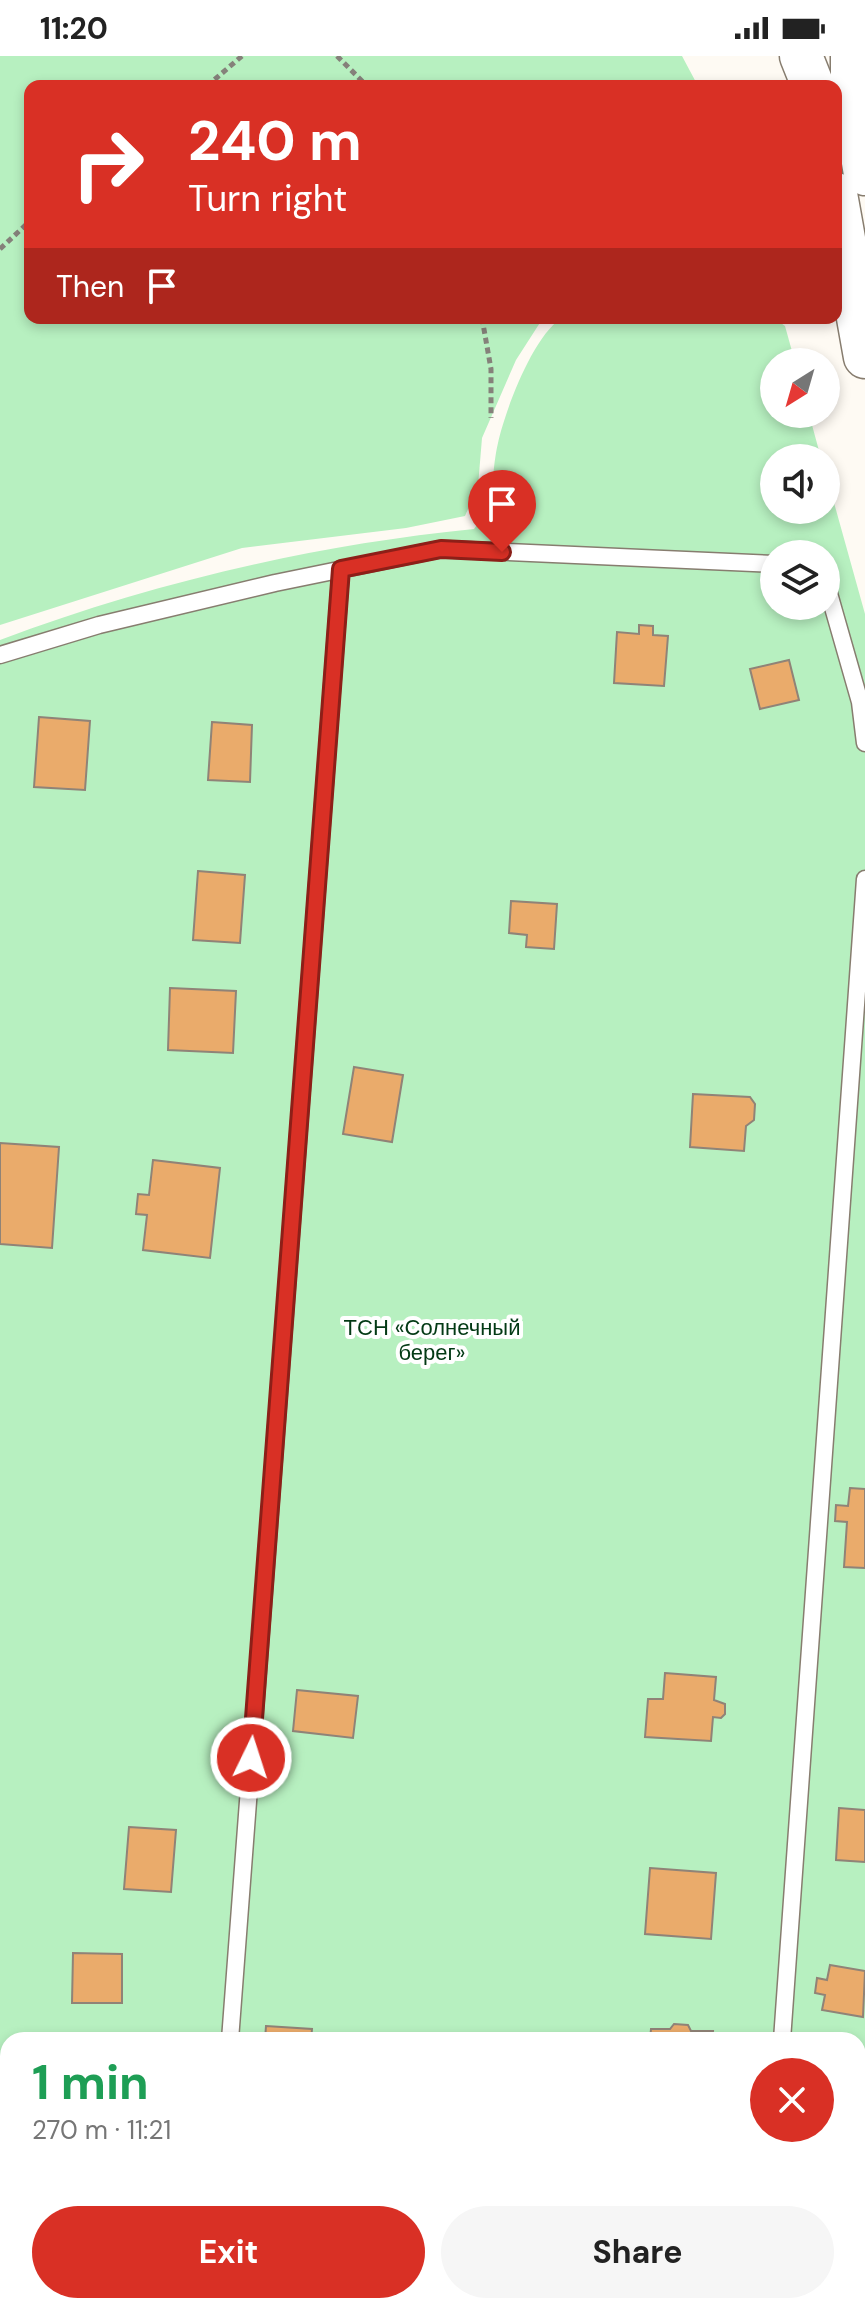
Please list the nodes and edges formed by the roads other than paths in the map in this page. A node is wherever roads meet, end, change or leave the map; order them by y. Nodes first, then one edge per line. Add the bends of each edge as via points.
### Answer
1 (801, 56) edge
2 (852, 56) edge
3 (811, 80) edge
4 (865, 174) edge
5 (842, 228) edge
6 (865, 357) edge
7 (760, 563) edge
8 (341, 569) junction
9 (837, 620) edge
10 (0, 655) edge
11 (865, 743) edge
12 (865, 879) edge
13 (231, 2032) edge
14 (783, 2032) edge

1 - 3 street
2 - 4 street via 852,97
5 - 6 street
7 - 8 lane via 441,549
8 - 10 lane via 99,625
8 - 13 lane
9 - 11 lane via 860,702
12 - 14 lane

